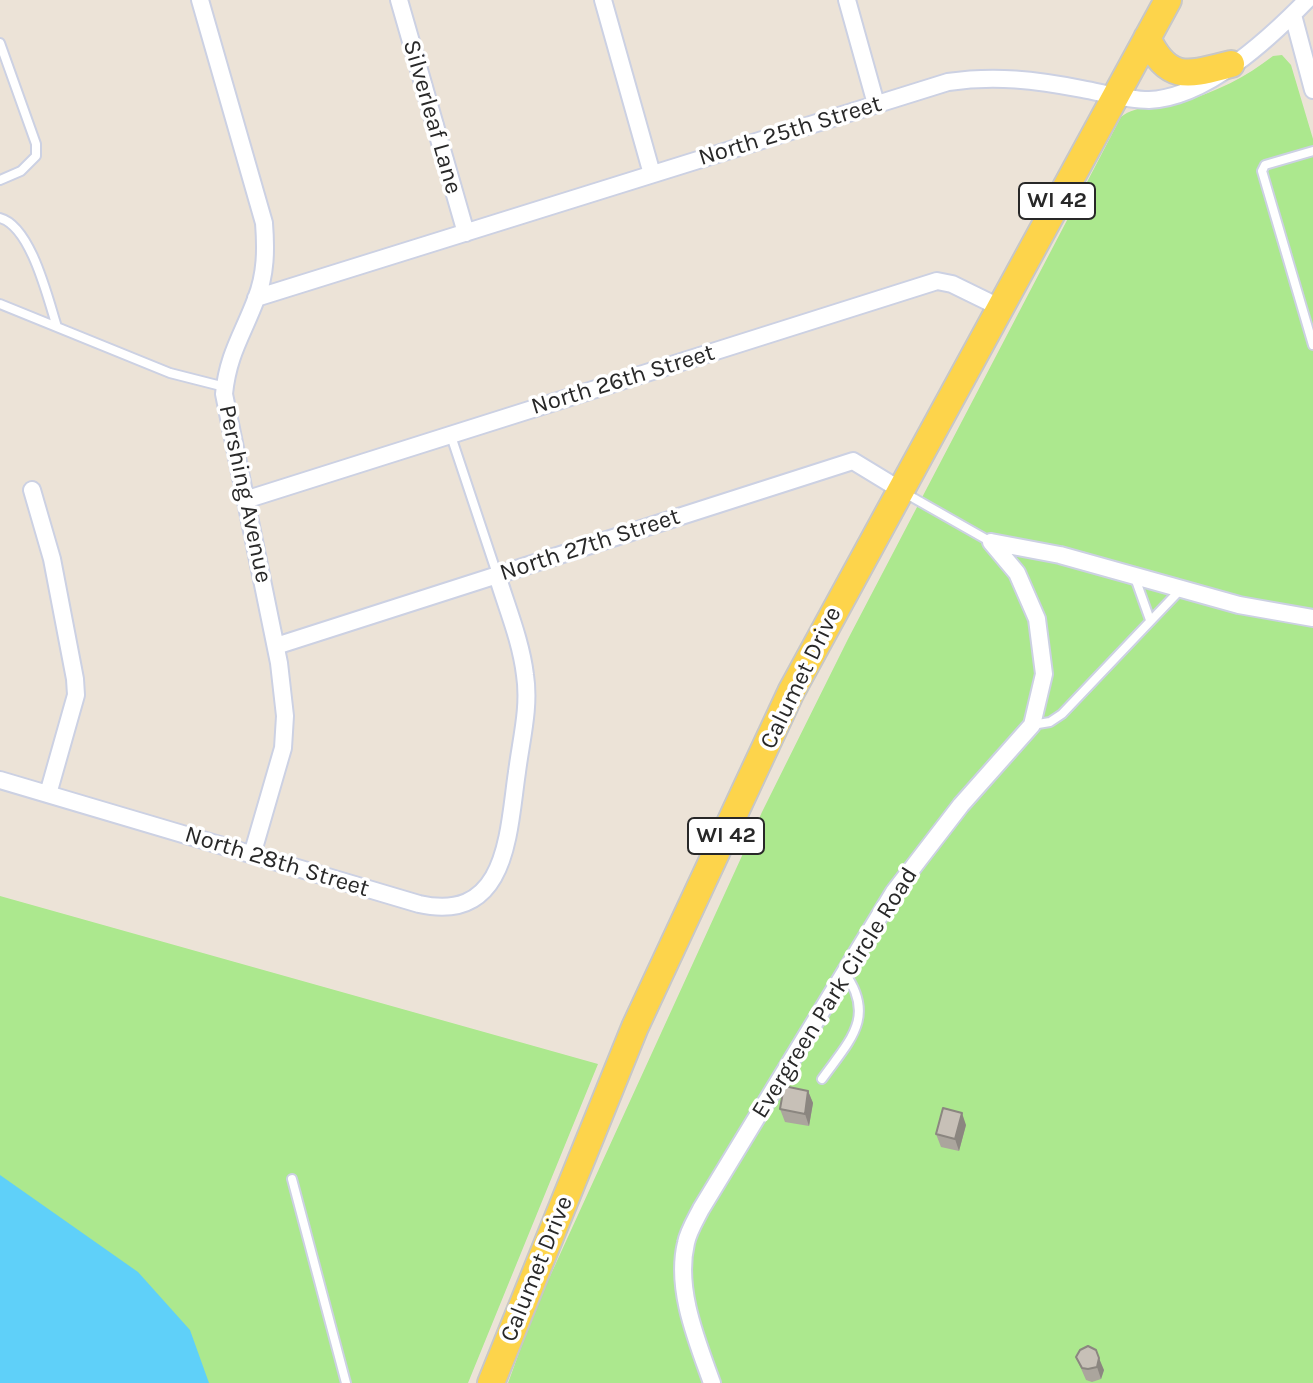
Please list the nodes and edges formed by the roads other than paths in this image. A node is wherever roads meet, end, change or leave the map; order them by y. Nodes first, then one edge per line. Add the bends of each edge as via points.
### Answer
1 (200, 0) edge
2 (399, 0) edge
3 (603, 0) edge
4 (847, 0) edge
5 (1168, 0) edge
6 (1307, 0) edge
7 (1293, 15) junction
8 (1147, 38) junction
9 (0, 43) edge
10 (1231, 64) junction
11 (1313, 90) edge
12 (1115, 96) junction
13 (876, 104) junction
14 (1313, 151) edge
15 (652, 174) junction
16 (0, 180) edge
17 (0, 218) edge
18 (466, 233) junction
19 (256, 298) junction
20 (0, 304) edge
21 (999, 307) junction
22 (57, 327) junction
23 (1313, 345) edge
24 (225, 387) junction
25 (450, 434) junction
26 (899, 489) junction
27 (32, 490) dead end
28 (245, 500) junction
29 (991, 542) junction
30 (497, 575) junction
31 (1133, 575) junction
32 (1182, 588) junction
33 (1313, 618) edge
34 (1150, 620) junction
35 (276, 646) junction
36 (1032, 725) junction
37 (0, 780) edge
38 (48, 794) junction
39 (252, 855) junction
40 (843, 972) junction
41 (822, 1079) dead end
42 (292, 1179) dead end
43 (346, 1383) edge
44 (491, 1383) edge
45 (712, 1383) edge

1 - 19 street, Pershing Avenue via 264,223 264,267
2 - 18 street, Silverleaf Lane
3 - 15 street
4 - 13 street
5 - 8 main road, Calumet Drive / WI 42
6 - 7 street, North 25th Street
7 - 10 street, North 25th Street
7 - 11 street
8 - 10 main road via 1160,62 1173,72
8 - 12 main road, Calumet Drive / WI 42
9 - 16 lane via 36,156 21,171
10 - 12 street, North 25th Street via 1172,97
12 - 13 street, North 25th Street via 1002,77 948,82
12 - 21 main road, Calumet Drive / WI 42
13 - 15 street, North 25th Street
14 - 23 lane via 1265,165 1262,171
15 - 18 street, North 25th Street
17 - 22 lane via 22,236
18 - 19 street, North 25th Street
19 - 24 street, Pershing Avenue via 231,352
20 - 22 lane
21 - 25 street, North 26th Street via 937,281
21 - 26 main road, Calumet Drive / WI 42
22 - 24 lane via 170,373
24 - 28 street, Pershing Avenue via 226,416
25 - 28 street, North 26th Street
25 - 30 lane
26 - 29 lane, Evergreen Park Circle Road
26 - 30 street, North 27th Street via 853,461
26 - 44 main road, Calumet Drive / WI 42 via 791,692 635,1027
27 - 38 street via 52,559 76,695
28 - 35 street, Pershing Avenue
29 - 31 street, Evergreen Park Circle Road
29 - 36 street, Evergreen Park Circle Road via 1017,573 1037,619 1044,674
30 - 35 street, North 27th Street
30 - 39 street, North 28th Street via 522,656 526,706 505,855 497,874 472,898 430,907
31 - 32 street, Evergreen Park Circle Road
31 - 34 lane
32 - 33 street, Evergreen Park Circle Road
32 - 34 lane
34 - 36 lane via 1062,714
35 - 39 street, Pershing Avenue via 286,730
36 - 40 street, Evergreen Park Circle Road via 894,892
37 - 38 street, North 28th Street
38 - 39 street, North 28th Street
40 - 41 lane via 861,1013 857,1029
40 - 45 street, Evergreen Park Circle Road via 701,1209 686,1243 685,1287
42 - 43 lane

